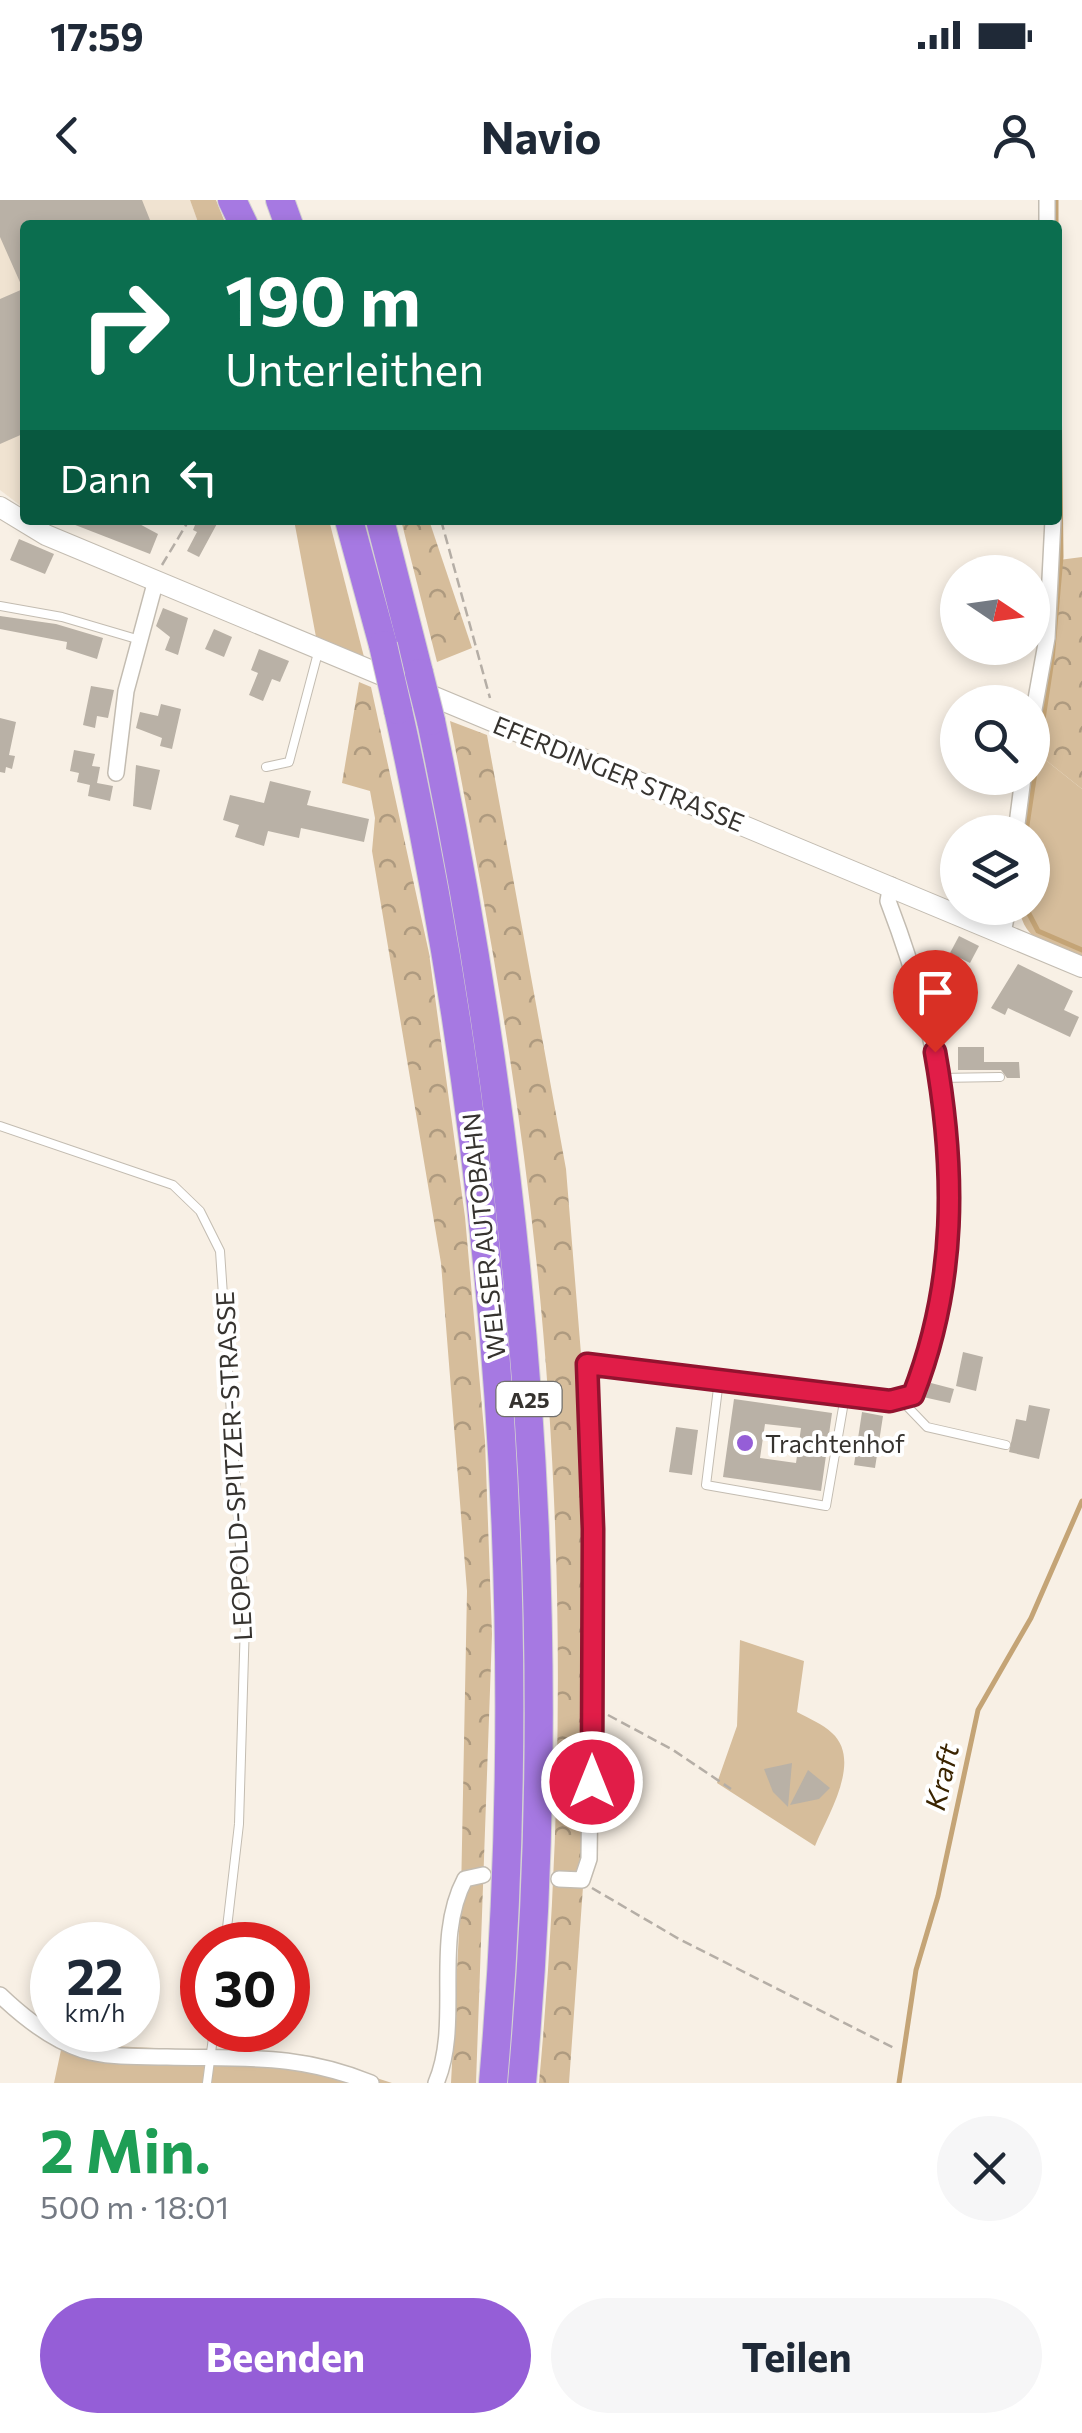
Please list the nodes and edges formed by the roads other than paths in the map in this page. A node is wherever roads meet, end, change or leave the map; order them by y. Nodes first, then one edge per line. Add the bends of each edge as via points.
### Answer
1 (30, 525) edge
2 (351, 525) edge
3 (381, 525) edge
4 (1053, 525) edge
5 (156, 580) junction
6 (0, 606) edge
7 (140, 640) junction
8 (318, 649) junction
9 (1038, 685) edge
10 (266, 767) dead end
11 (116, 772) dead end
12 (892, 885) junction
13 (1005, 925) edge
14 (1003, 933) junction
15 (1082, 966) edge
16 (1000, 1077) dead end
17 (940, 1078) junction
18 (0, 1126) edge
19 (719, 1380) junction
20 (845, 1396) junction
21 (902, 1402) junction
22 (1006, 1445) dead end
23 (483, 1875) dead end
24 (559, 1880) dead end
25 (228, 1922) edge
26 (0, 1995) edge
27 (212, 2052) edge
28 (211, 2058) junction
29 (207, 2083) edge
30 (371, 2083) edge
31 (436, 2083) edge
32 (493, 2083) edge
33 (522, 2083) edge

1 - 5 main road, EFERDINGER STRASSE
2 - 32 highway, WELSER AUTOBAHN / A25, bridge via 424,828 467,1080 504,1452 510,1734
3 - 33 highway, WELSER AUTOBAHN / A25, bridge via 431,721 488,1018 521,1292 540,1712
4 - 9 street
5 - 7 street
5 - 8 main road, EFERDINGER STRASSE
6 - 7 lane
7 - 11 street
8 - 10 lane via 289,762
8 - 12 main road, EFERDINGER STRASSE
12 - 14 main road, EFERDINGER STRASSE
12 - 17 street via 888,902 930,1026
13 - 14 street
14 - 15 main road, EFERDINGER STRASSE
16 - 17 lane
17 - 21 street via 951,1205 945,1290 926,1364 913,1395
18 - 25 lane, LEOPOLD-SPITZER-STRASSE via 172,1185 200,1210 220,1251 245,1621 239,1824
19 - 20 street
19 - 20 lane via 706,1486 826,1506
19 - 24 street via 587,1364 589,1860 582,1880
20 - 21 street
21 - 22 lane via 927,1428
23 - 31 street via 465,1879 455,1897 443,2066
26 - 28 street via 84,2050
27 - 28 lane
28 - 29 lane
28 - 30 street via 324,2064

